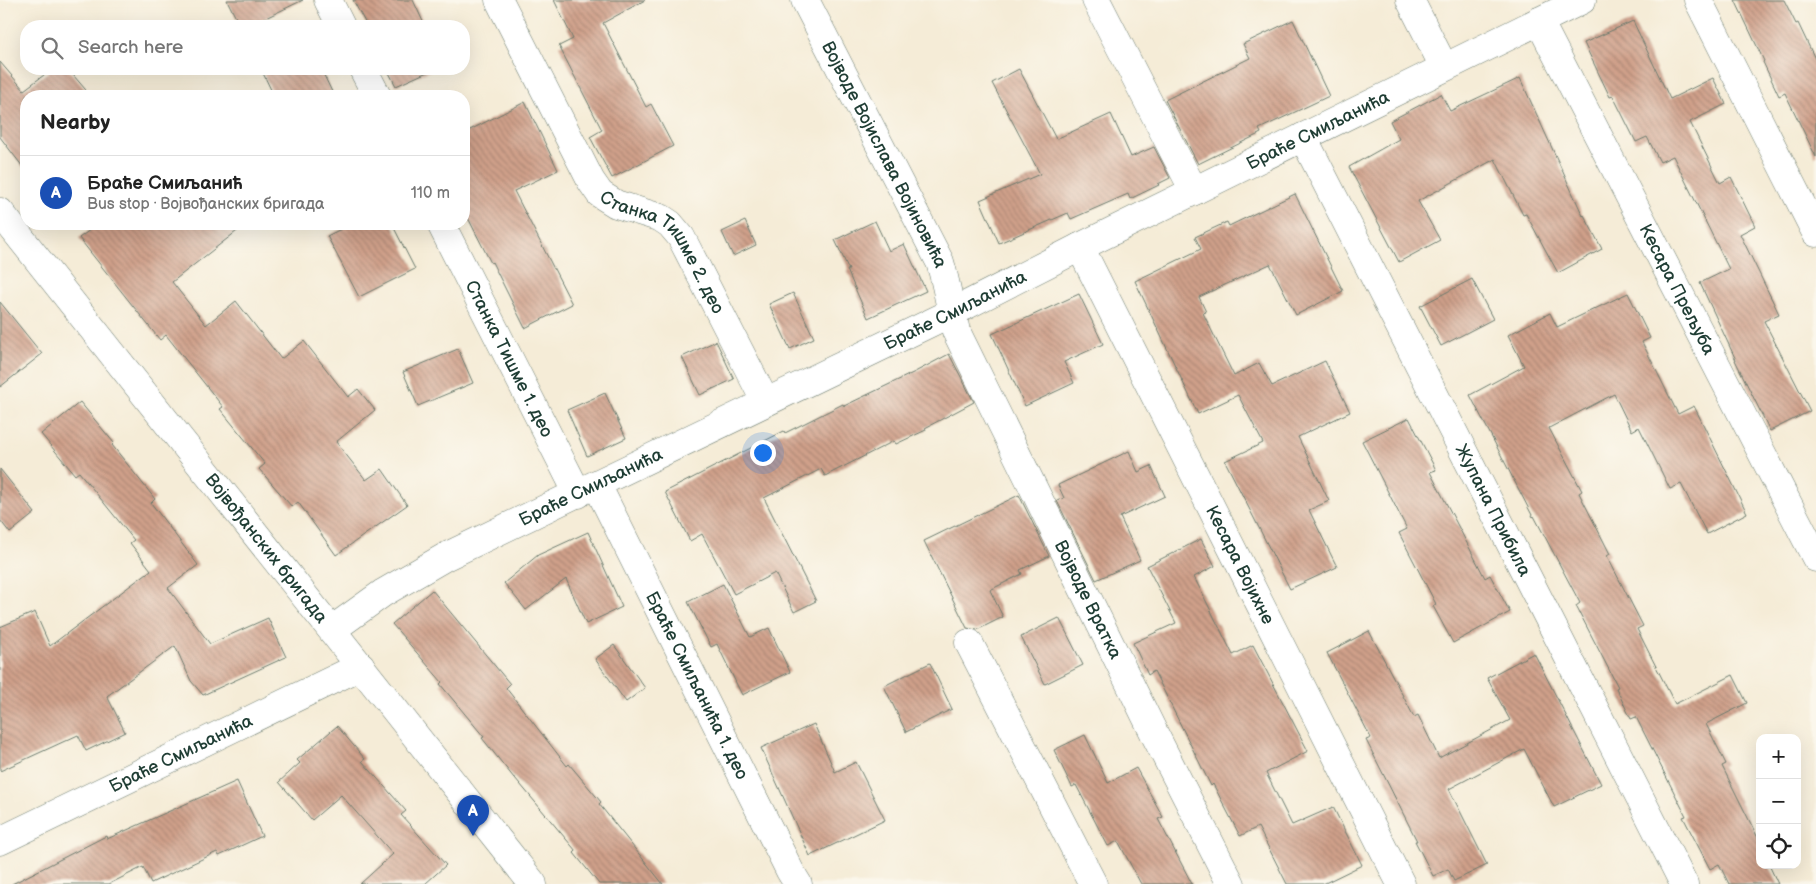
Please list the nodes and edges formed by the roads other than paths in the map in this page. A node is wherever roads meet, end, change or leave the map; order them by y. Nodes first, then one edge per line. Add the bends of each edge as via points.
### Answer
1 (328, 0) edge
2 (499, 0) edge
3 (805, 0) edge
4 (1096, 0) edge
5 (1410, 0) edge
6 (1582, 0) edge
7 (1698, 0) edge
8 (339, 20) edge
9 (1539, 21) junction
10 (1444, 67) junction
11 (366, 75) edge
12 (374, 90) edge
13 (1303, 137) junction
14 (1194, 191) junction
15 (0, 212) edge
16 (444, 230) edge
17 (1816, 233) edge
18 (1080, 247) junction
19 (951, 313) junction
20 (765, 401) junction
21 (587, 490) junction
22 (1816, 558) edge
23 (333, 630) junction
24 (969, 643) dead end
25 (361, 666) junction
26 (0, 841) edge
27 (533, 884) edge
28 (798, 884) edge
29 (1092, 884) edge
30 (1231, 884) edge
31 (1401, 884) edge
32 (1684, 884) edge

1 - 8 street
2 - 20 street, Станка Тишме 2. део via 591,181 600,194 616,204 661,218 681,237
3 - 19 street, Војводе Војислава Војиновића via 940,262
4 - 14 street
5 - 10 street
6 - 9 street, Браће Смиљанића
7 - 17 street
9 - 10 street, Браће Смиљанића
9 - 22 street, Кесара Прељуба
10 - 13 street, Браће Смиљанића
11 - 12 street
13 - 14 street, Браће Смиљанића
13 - 32 street, Жупана Прибила
14 - 18 street, Браће Смиљанића
15 - 23 street, Војвођанских бригада
16 - 21 street, Станка Тишме 1. део
18 - 19 street, Браће Смиљанића
18 - 31 street, Кесара Војихне
19 - 20 street, Браће Смиљанића
19 - 30 street, Војводе Вратка via 956,331
20 - 21 street, Браће Смиљанића
21 - 23 street, Браће Смиљанића via 445,557 383,594
21 - 28 street, Браће Смиљанића 1. део
23 - 25 street, Војвођанских бригада
24 - 29 street
25 - 26 street, Браће Смиљанића
25 - 27 street, Војвођанских бригада

